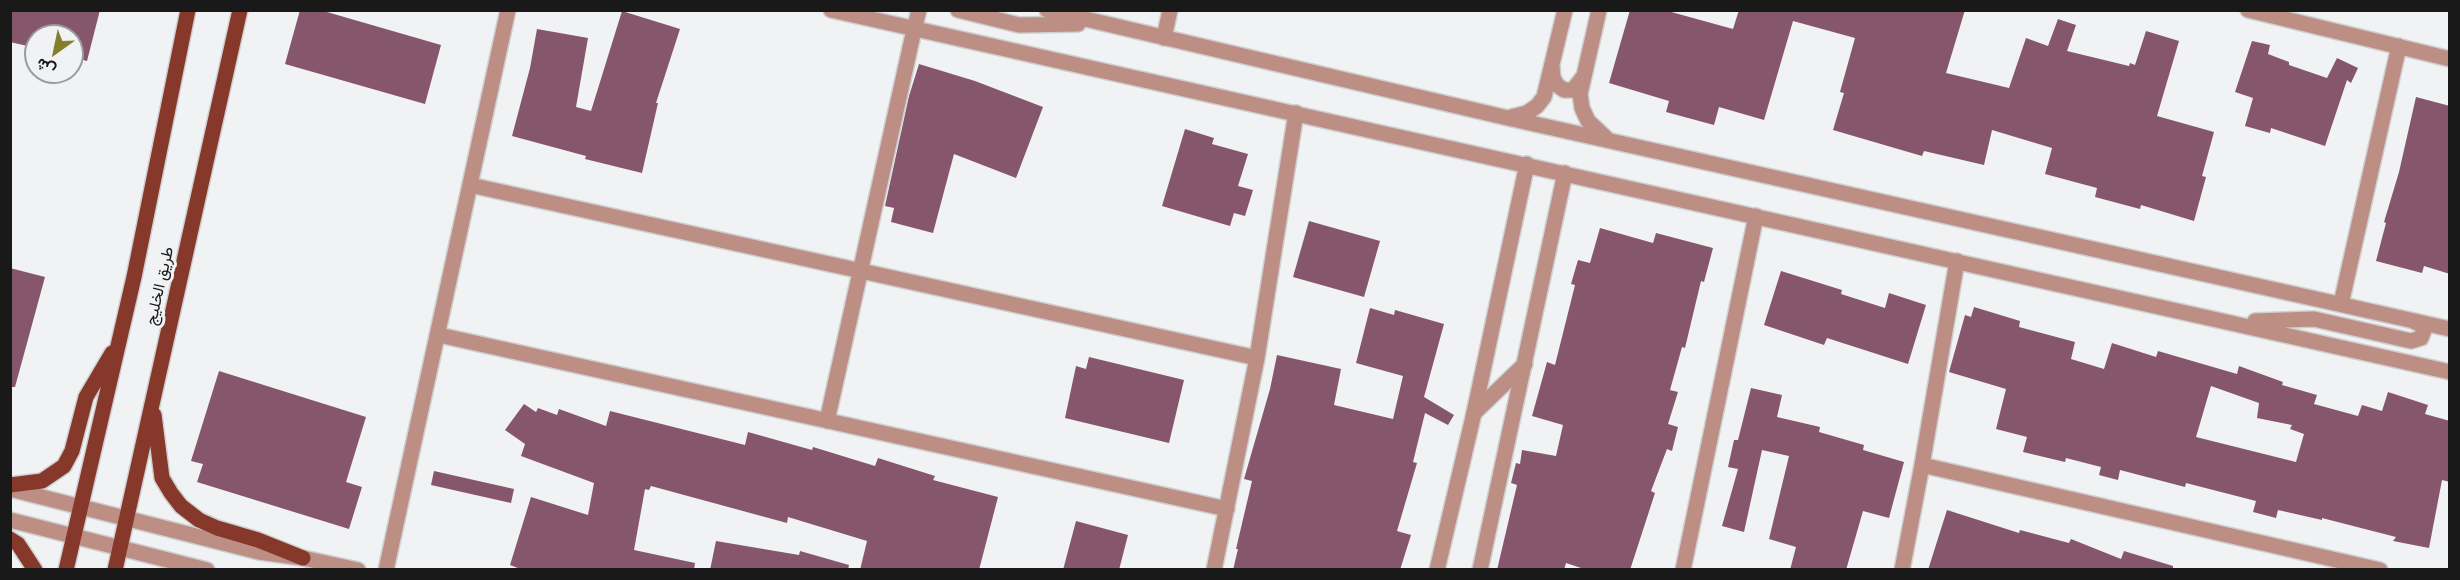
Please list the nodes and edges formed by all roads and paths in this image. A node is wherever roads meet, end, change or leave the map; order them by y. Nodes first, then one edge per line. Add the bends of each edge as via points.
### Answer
1 (188, 10) edge
2 (240, 10) edge
3 (508, 10) edge
4 (831, 10) edge
5 (919, 10) edge
6 (958, 10) edge
7 (1047, 10) edge
8 (1170, 10) edge
9 (1565, 10) edge
10 (1599, 10) edge
11 (2248, 10) edge
12 (1105, 24) junction
13 (914, 30) junction
14 (1164, 38) junction
15 (2399, 46) junction
16 (2450, 59) edge
17 (1552, 66) junction
18 (1584, 75) junction
19 (1296, 113) junction
20 (1508, 118) junction
21 (1609, 140) junction
22 (1527, 164) junction
23 (1565, 173) junction
24 (470, 185) junction
25 (1756, 216) junction
26 (1957, 261) junction
27 (860, 271) junction
28 (2342, 304) junction
29 (2414, 321) junction
30 (2234, 322) junction
31 (2450, 329) edge
32 (439, 335) junction
33 (119, 340) junction
34 (1257, 358) junction
35 (1526, 364) junction
36 (2450, 372) edge
37 (153, 402) junction
38 (1474, 413) junction
39 (827, 421) junction
40 (1922, 465) junction
41 (10, 487) edge
42 (81, 506) junction
43 (1227, 509) junction
44 (10, 520) edge
45 (126, 520) junction
46 (74, 535) junction
47 (10, 539) edge
48 (120, 549) junction
49 (303, 558) junction
50 (2375, 569) edge
51 (36, 570) edge
52 (66, 570) edge
53 (115, 570) edge
54 (207, 570) edge
55 (358, 570) edge
56 (386, 570) edge
57 (1214, 570) edge
58 (1437, 570) edge
59 (1480, 570) edge
60 (1683, 570) edge
61 (1902, 570) edge

1 - 33 main road, طريق الخليج
2 - 37 main road, طريق الخليج
3 - 24 street
4 - 13 street
5 - 13 street
6 - 12 street via 1019,25
7 - 12 street
8 - 14 street
9 - 17 street
10 - 18 street
11 - 15 street
12 - 14 street
13 - 19 street
13 - 27 street
14 - 20 street
15 - 16 street
15 - 28 street
17 - 18 street via 1553,78 1564,90 1573,90
17 - 20 street via 1544,97 1537,106
18 - 21 street via 1582,108 1588,122
19 - 22 street
19 - 34 street
20 - 21 street
21 - 28 street
22 - 23 street
22 - 38 street
23 - 25 street
23 - 35 street
24 - 27 street
24 - 32 street
25 - 26 street
25 - 60 street
26 - 30 street
26 - 40 street
27 - 34 street
27 - 39 street
28 - 29 street
29 - 30 street via 2424,330 2421,338 2410,341 2314,320
29 - 31 street
30 - 36 street
32 - 39 street
32 - 56 street
33 - 41 main road via 86,397 72,451 64,466 42,481
33 - 42 main road, طريق الخليج
34 - 43 street
35 - 38 street
35 - 59 street
37 - 45 main road, طريق الخليج
37 - 49 main road via 162,478 182,506 217,528
38 - 58 street
39 - 43 street
40 - 50 street
40 - 61 street
41 - 42 street
42 - 45 street
42 - 46 main road, طريق الخليج
43 - 57 street
44 - 46 street
45 - 48 main road, طريق الخليج
45 - 49 street via 259,552
46 - 48 street
46 - 52 main road, طريق الخليج
47 - 51 main road
48 - 53 main road, طريق الخليج
48 - 54 street
49 - 55 street

